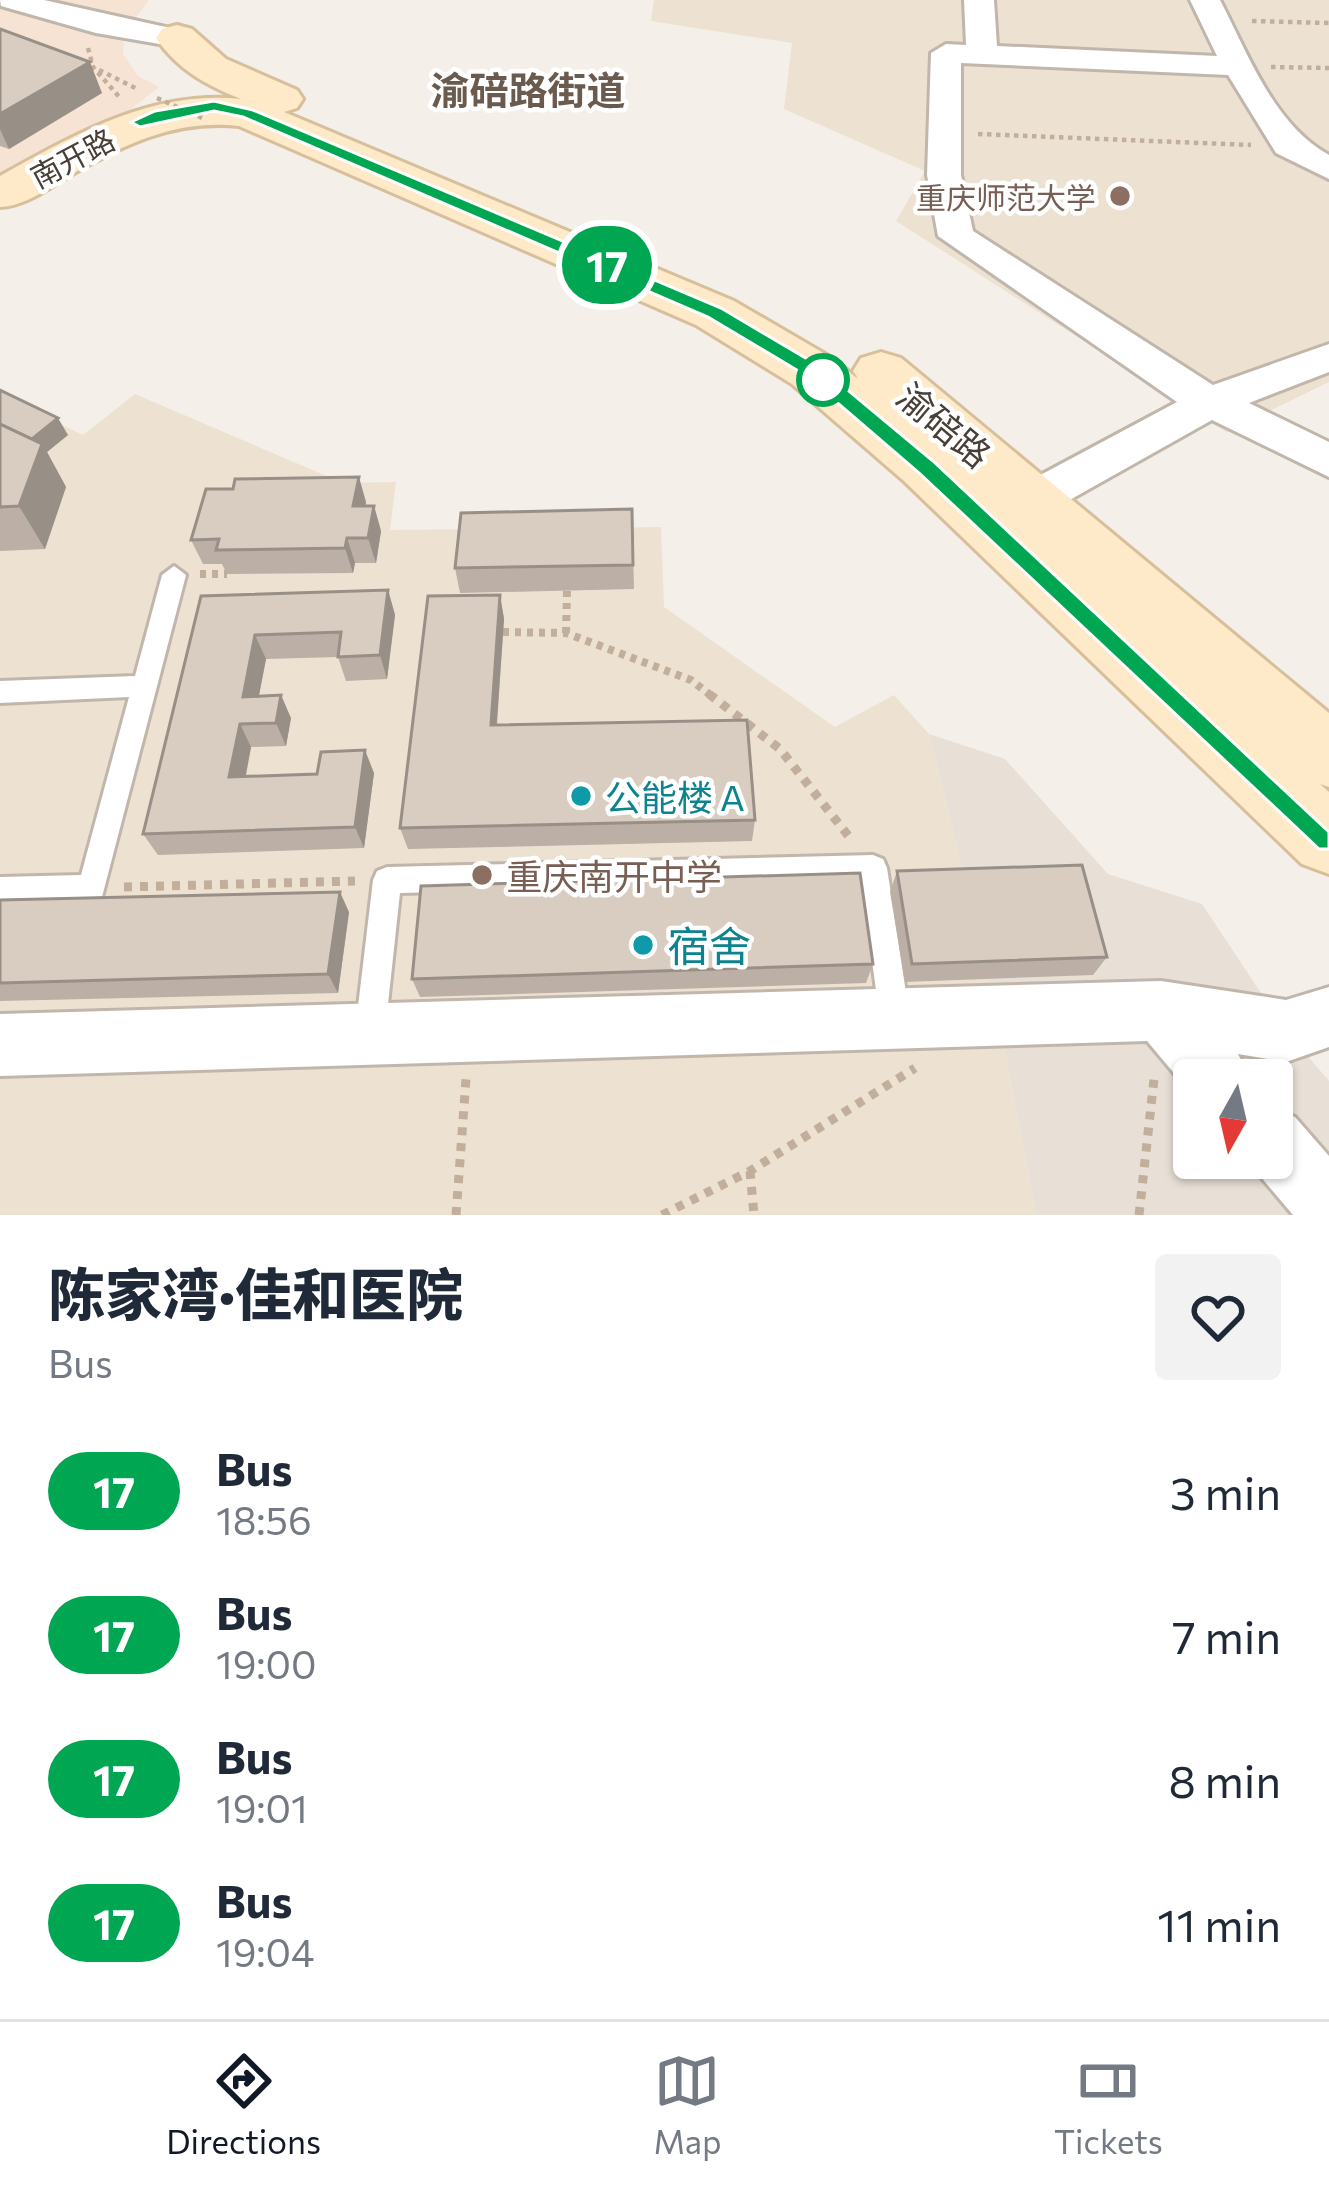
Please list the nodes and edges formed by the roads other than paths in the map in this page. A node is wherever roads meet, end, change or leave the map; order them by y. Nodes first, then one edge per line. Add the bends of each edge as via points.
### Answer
1 (11, 0) edge
2 (980, 0) edge
3 (1210, 10) edge
4 (184, 19) edge
5 (982, 56) junction
6 (1238, 67) junction
7 (135, 101) junction
8 (1329, 169) edge
9 (4, 193) dead end
10 (1329, 357) edge
11 (1211, 402) junction
12 (1329, 461) edge
13 (1034, 499) junction
14 (174, 574) dead end
15 (145, 686) junction
16 (0, 692) edge
17 (1329, 756) edge
18 (1329, 840) edge
19 (0, 890) edge
20 (1161, 1011) junction
21 (1329, 1017) edge
22 (370, 1034) junction
23 (908, 1041) junction
24 (0, 1045) edge
25 (1202, 1059) edge
26 (1293, 1164) edge
27 (1329, 1206) edge

1 - 4 street via 96,24
2 - 5 street
3 - 6 street
4 - 7 main road via 176,83
4 - 13 main road, 渝碚路 via 186,51 213,70 747,287 852,347
5 - 6 street
5 - 11 street via 946,53 944,176 956,236
6 - 8 street via 1288,146
7 - 9 main road, 南开路
7 - 18 main road, 渝碚路 via 160,114 214,106 248,113 715,313 812,371
10 - 11 street
11 - 12 street
11 - 13 street
13 - 17 main road, 渝碚路
14 - 15 lane
15 - 16 lane
15 - 19 lane via 92,888
20 - 21 street via 1286,1030
20 - 23 street
20 - 25 street
22 - 23 street
22 - 23 lane via 387,880 874,868
22 - 24 street
26 - 27 street

